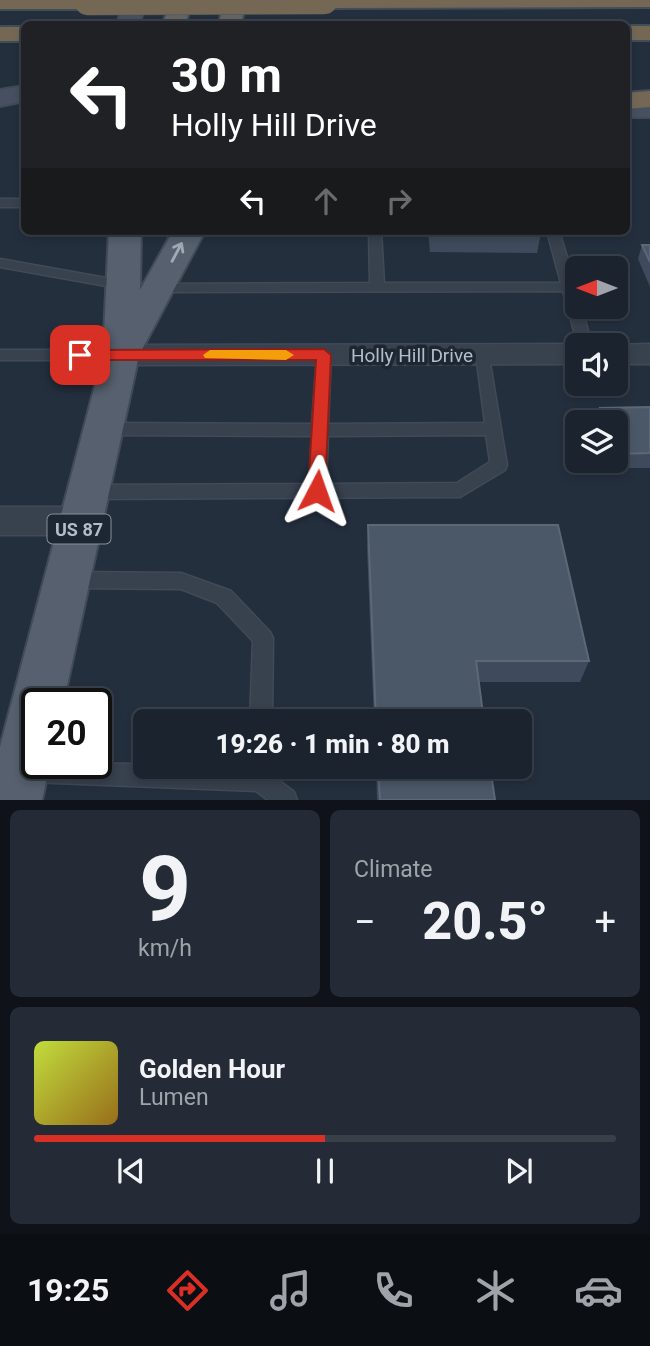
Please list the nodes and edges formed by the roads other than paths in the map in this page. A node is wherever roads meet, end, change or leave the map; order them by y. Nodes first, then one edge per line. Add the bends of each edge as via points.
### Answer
1 (136, 0) edge
2 (181, 0) edge
3 (235, 0) edge
4 (650, 1) edge
5 (326, 2) edge
6 (0, 3) edge
7 (129, 21) edge
8 (175, 21) edge
9 (231, 21) edge
10 (630, 33) edge
11 (650, 33) edge
12 (0, 34) edge
13 (21, 34) edge
14 (21, 94) edge
15 (0, 98) edge
16 (650, 99) edge
17 (630, 101) edge
18 (630, 109) edge
19 (650, 109) edge
20 (0, 111) edge
21 (21, 111) edge
22 (0, 203) edge
23 (21, 203) edge
24 (125, 235) edge
25 (187, 235) edge
26 (375, 235) edge
27 (554, 235) edge
28 (0, 263) edge
29 (565, 273) edge
30 (123, 285) junction
31 (377, 287) junction
32 (565, 287) edge
33 (158, 288) junction
34 (565, 354) edge
35 (628, 354) edge
36 (650, 354) edge
37 (0, 355) edge
38 (121, 355) junction
39 (324, 355) junction
40 (484, 355) junction
41 (103, 429) junction
42 (494, 429) junction
43 (320, 430) junction
44 (317, 491) junction
45 (85, 506) junction
46 (0, 521) edge
47 (67, 580) junction
48 (39, 688) edge
49 (261, 709) edge
50 (112, 753) edge
51 (133, 756) edge
52 (266, 779) edge
53 (286, 800) edge

1 - 7 main road
2 - 8 highway
3 - 9 highway
4 - 5 highway
5 - 6 highway, bridge
10 - 11 highway
12 - 13 highway
14 - 15 main road
16 - 17 highway
18 - 19 main road
20 - 21 main road
22 - 23 lane
24 - 30 main road, US 87
33 -> 25 main road, US 87
26 - 31 lane
27 - 29 lane
28 - 30 lane
30 - 38 main road, US 87
31 - 32 lane
31 - 33 lane
33 - 38 main road, US 87
34 - 40 street, Holly Hill Drive
35 - 36 street
37 - 38 lane
38 - 39 street, Holly Hill Drive
38 - 41 main road, US 87
39 - 40 street, Holly Hill Drive
39 - 43 lane
40 - 42 lane
41 - 43 lane
41 - 45 main road, US 87
42 - 43 lane
42 - 44 lane via 499,465 460,490
43 - 44 lane
44 - 45 lane
45 - 46 street
45 - 47 main road, US 87
47 - 48 main road, US 87
47 - 49 lane via 181,581 224,597 263,638
50 - 51 lane
52 - 53 lane

